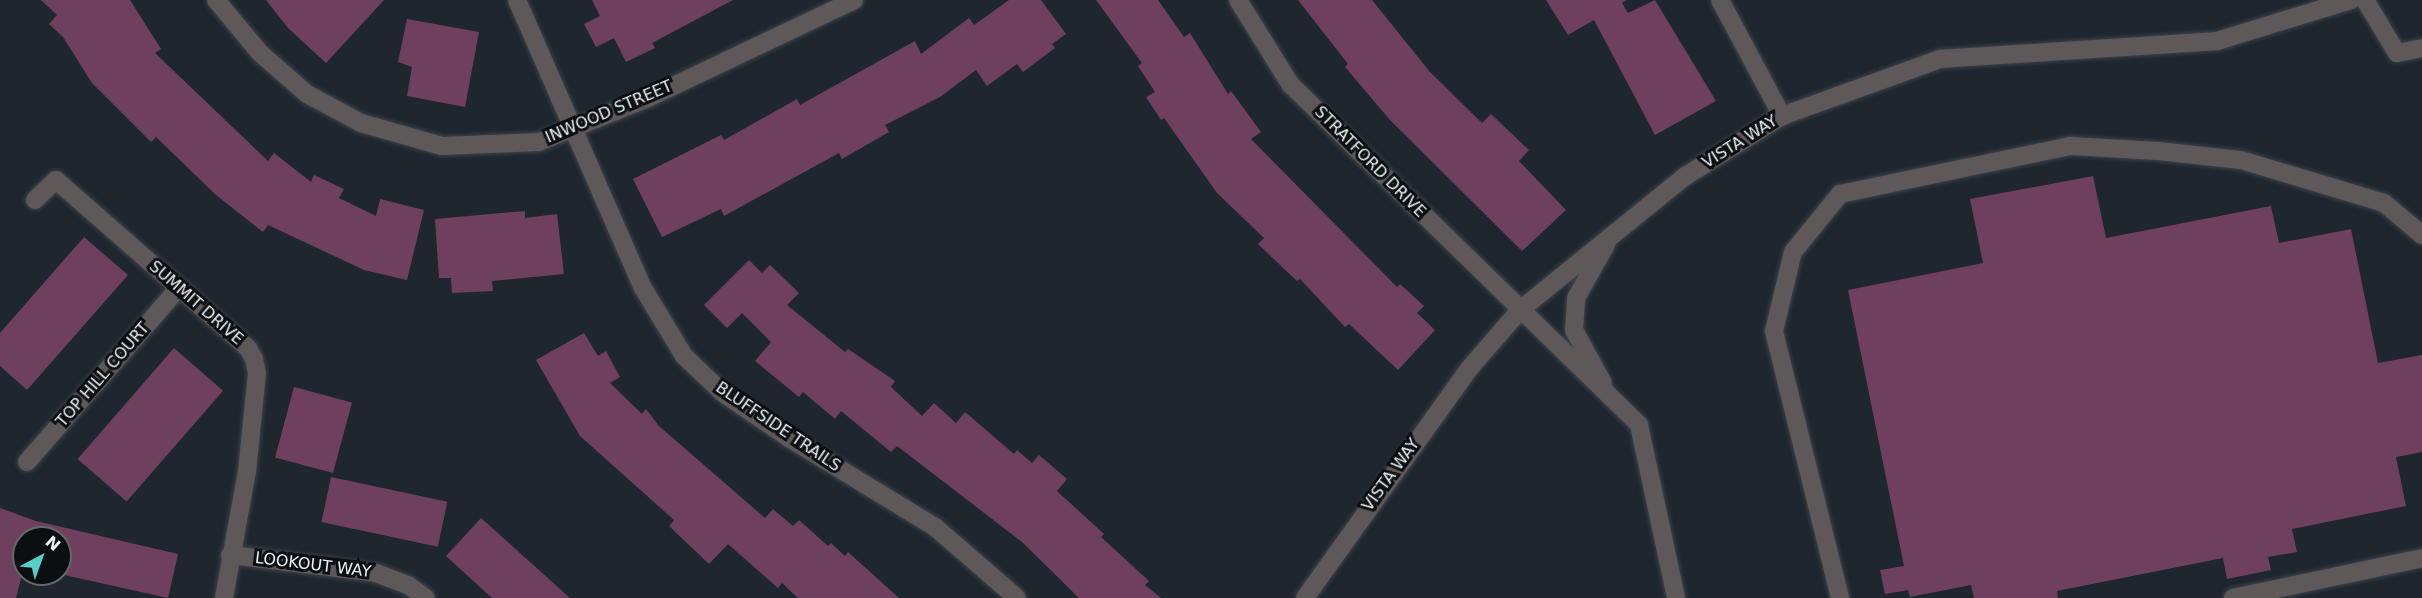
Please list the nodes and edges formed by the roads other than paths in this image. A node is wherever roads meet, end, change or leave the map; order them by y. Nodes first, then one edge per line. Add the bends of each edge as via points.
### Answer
1 (216, 0) edge
2 (516, 0) edge
3 (854, 0) edge
4 (1238, 0) edge
5 (1720, 0) edge
6 (2351, 0) edge
7 (2365, 0) edge
8 (2422, 48) edge
9 (1782, 116) junction
10 (573, 128) junction
11 (34, 200) dead end
12 (2422, 235) edge
13 (1611, 236) junction
14 (179, 288) junction
15 (1520, 310) junction
16 (1611, 397) junction
17 (27, 462) dead end
18 (230, 555) junction
19 (2422, 558) edge
20 (2282, 593) edge
21 (224, 598) edge
22 (426, 598) edge
23 (1017, 598) edge
24 (1305, 598) edge
25 (1676, 598) edge
26 (1840, 598) edge
27 (2233, 598) edge

1 - 10 street, INWOOD STREET via 260,53 307,94 361,123 442,146 539,142
2 - 10 street, BLUFFSIDE TRAILS
3 - 10 street, INWOOD STREET via 648,98
4 - 15 street, STRATFORD DRIVE via 1290,84
5 - 9 street
6 - 9 street, VISTA WAY via 2217,42 1940,59
7 - 8 street via 2397,53
9 - 13 street, VISTA WAY via 1684,177
10 - 23 street, BLUFFSIDE TRAILS via 643,288 684,357 723,393 789,438 935,527
11 - 14 street, SUMMIT DRIVE via 56,180
12 - 26 street via 2384,203 2241,160 2158,152 2070,146 1840,194 1793,252 1774,331
13 - 15 street, VISTA WAY
13 - 16 street via 1576,298 1574,330
14 - 17 street, TOP HILL COURT
14 - 18 street, SUMMIT DRIVE via 248,348 257,373 247,471
15 - 16 street, STRATFORD DRIVE
15 - 24 street, VISTA WAY via 1461,380
16 - 25 street, STRATFORD DRIVE via 1640,425
18 - 21 street, SUMMIT DRIVE
18 - 22 street, LOOKOUT WAY via 376,573 408,585
19 - 20 street
20 - 27 street

